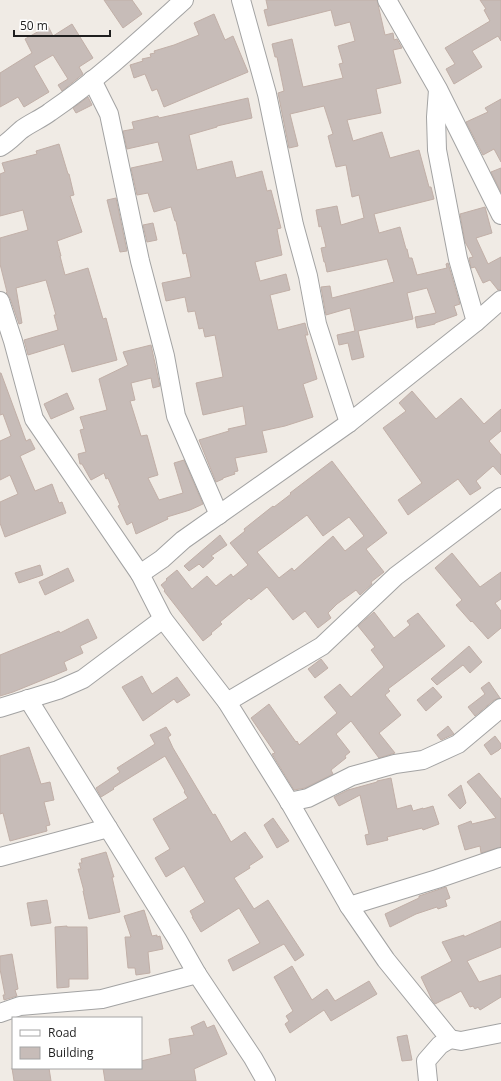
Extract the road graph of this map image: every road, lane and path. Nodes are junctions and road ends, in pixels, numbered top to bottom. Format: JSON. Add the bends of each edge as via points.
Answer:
{"nodes":[{"id":1,"x":184,"y":0,"type":"edge"},
{"id":2,"x":240,"y":0,"type":"edge"},
{"id":3,"x":387,"y":0,"type":"edge"},
{"id":4,"x":92,"y":80,"type":"junction"},
{"id":5,"x":438,"y":89,"type":"junction"},
{"id":6,"x":0,"y":148,"type":"edge"},
{"id":7,"x":501,"y":216,"type":"edge"},
{"id":8,"x":501,"y":300,"type":"edge"},
{"id":9,"x":0,"y":301,"type":"edge"},
{"id":10,"x":476,"y":322,"type":"junction"},
{"id":11,"x":349,"y":422,"type":"junction"},
{"id":12,"x":501,"y":497,"type":"edge"},
{"id":13,"x":219,"y":515,"type":"junction"},
{"id":14,"x":140,"y":574,"type":"junction"},
{"id":15,"x":163,"y":619,"type":"junction"},
{"id":16,"x":28,"y":699,"type":"junction"},
{"id":17,"x":227,"y":702,"type":"junction"},
{"id":18,"x":0,"y":708,"type":"edge"},
{"id":19,"x":501,"y":708,"type":"edge"},
{"id":20,"x":289,"y":802,"type":"junction"},
{"id":21,"x":108,"y":828,"type":"junction"},
{"id":22,"x":0,"y":857,"type":"edge"},
{"id":23,"x":501,"y":857,"type":"edge"},
{"id":24,"x":349,"y":906,"type":"junction"},
{"id":25,"x":196,"y":974,"type":"junction"},
{"id":26,"x":0,"y":1013,"type":"edge"},
{"id":27,"x":501,"y":1033,"type":"edge"},
{"id":28,"x":450,"y":1039,"type":"junction"},
{"id":29,"x":266,"y":1081,"type":"edge"},
{"id":30,"x":428,"y":1081,"type":"edge"}],
"edges":[{"from":1,"to":4,"type":"street"},
{"from":2,"to":11,"type":"street","via":[[267,94],[317,324]]},
{"from":3,"to":5,"type":"street"},
{"from":4,"to":6,"type":"street"},
{"from":4,"to":13,"type":"street","via":[[109,114],[140,261],[165,356],[176,416]]},
{"from":5,"to":7,"type":"street"},
{"from":5,"to":10,"type":"street","via":[[437,150],[458,259]]},
{"from":8,"to":10,"type":"street"},
{"from":9,"to":14,"type":"street","via":[[34,419]]},
{"from":10,"to":11,"type":"street"},
{"from":11,"to":13,"type":"street"},
{"from":12,"to":17,"type":"street","via":[[396,576],[322,646]]},
{"from":13,"to":14,"type":"street"},
{"from":14,"to":15,"type":"street"},
{"from":15,"to":16,"type":"street","via":[[83,679]]},
{"from":15,"to":17,"type":"street"},
{"from":16,"to":18,"type":"street"},
{"from":16,"to":21,"type":"street"},
{"from":17,"to":20,"type":"street"},
{"from":19,"to":20,"type":"street","via":[[458,744],[423,760],[395,764],[352,776],[308,798]]},
{"from":20,"to":24,"type":"street"},
{"from":21,"to":22,"type":"street"},
{"from":21,"to":25,"type":"street"},
{"from":23,"to":24,"type":"street"},
{"from":24,"to":28,"type":"street","via":[[386,960]]},
{"from":25,"to":26,"type":"street","via":[[102,999],[20,1006]]},
{"from":25,"to":29,"type":"street"},
{"from":27,"to":28,"type":"street","via":[[461,1041]]},
{"from":28,"to":30,"type":"street","via":[[440,1045],[426,1061]]}]}
